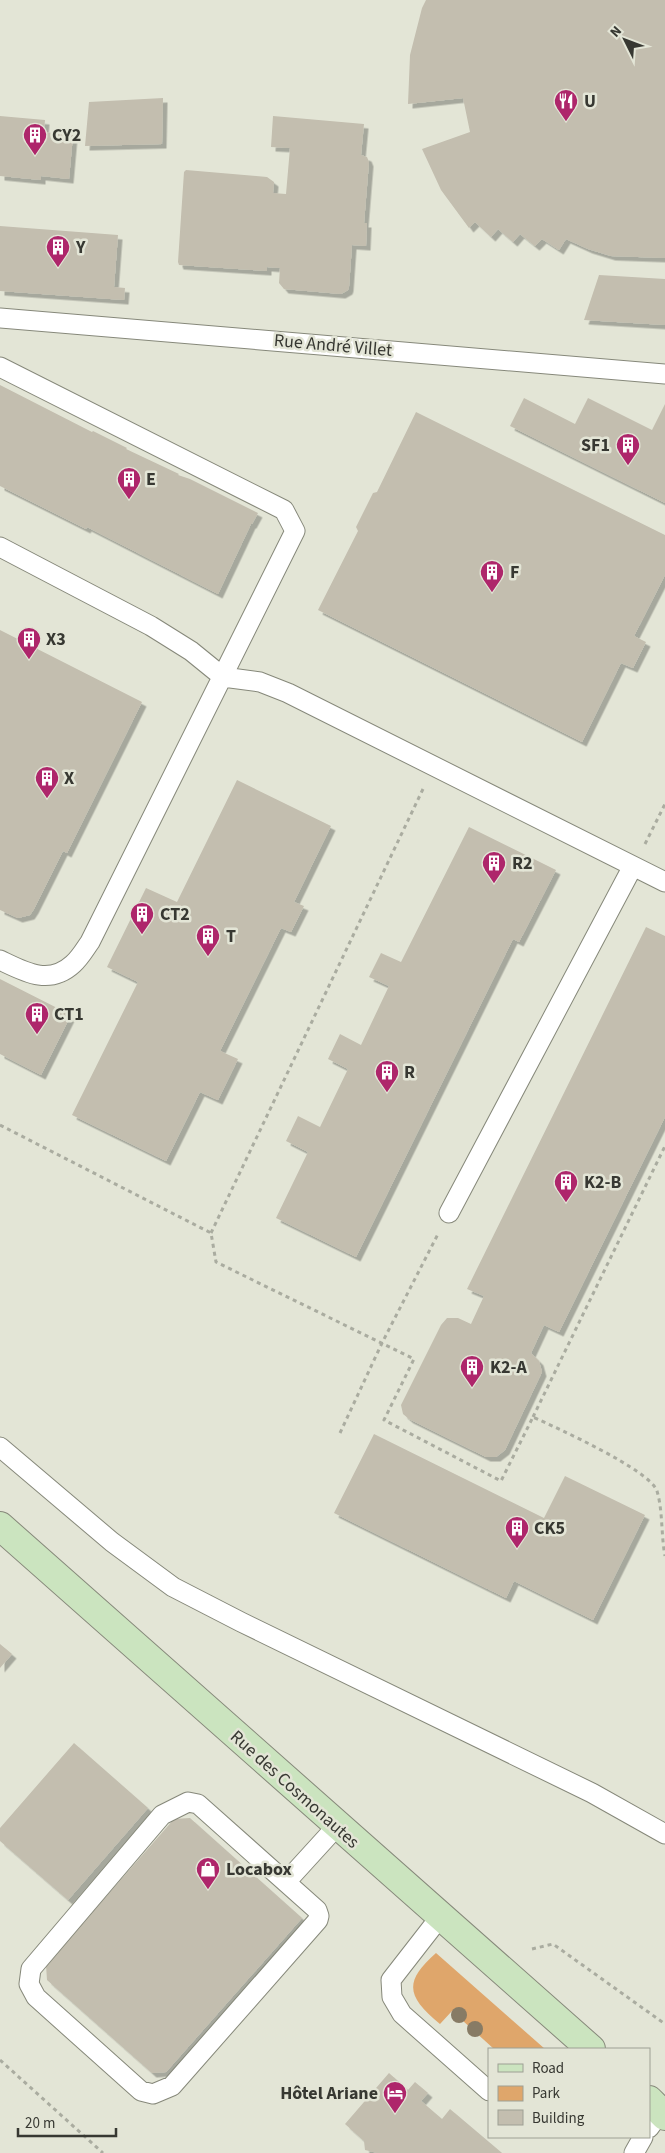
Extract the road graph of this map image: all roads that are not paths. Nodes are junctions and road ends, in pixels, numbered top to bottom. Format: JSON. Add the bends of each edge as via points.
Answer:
{"nodes":[{"id":1,"x":0,"y":318,"type":"edge"},
{"id":2,"x":0,"y":367,"type":"edge"},
{"id":3,"x":665,"y":374,"type":"edge"},
{"id":4,"x":0,"y":547,"type":"edge"},
{"id":5,"x":222,"y":677,"type":"junction"},
{"id":6,"x":634,"y":866,"type":"junction"},
{"id":7,"x":665,"y":882,"type":"edge"},
{"id":8,"x":0,"y":960,"type":"edge"},
{"id":9,"x":449,"y":1213,"type":"road end"},
{"id":10,"x":0,"y":1447,"type":"edge"},
{"id":11,"x":0,"y":1526,"type":"edge"},
{"id":12,"x":337,"y":1826,"type":"junction"},
{"id":13,"x":665,"y":1834,"type":"edge"},
{"id":14,"x":286,"y":1882,"type":"junction"},
{"id":15,"x":440,"y":1917,"type":"junction"},
{"id":16,"x":590,"y":2048,"type":"edge"},
{"id":17,"x":488,"y":2090,"type":"edge"},
{"id":18,"x":642,"y":2138,"type":"edge"},
{"id":19,"x":634,"y":2153,"type":"edge"}],
"edges":[{"from":1,"to":3,"type":"lane","name":"Rue André Villet"},
{"from":2,"to":5,"type":"lane","via":[[284,510],[295,531]]},
{"from":4,"to":5,"type":"lane","via":[[151,626],[191,650]]},
{"from":5,"to":6,"type":"lane","via":[[260,682],[288,693]]},
{"from":5,"to":8,"type":"lane","via":[[90,942],[74,964],[55,976],[30,975]]},
{"from":6,"to":7,"type":"lane"},
{"from":6,"to":9,"type":"lane"},
{"from":10,"to":13,"type":"lane","via":[[112,1542],[173,1587],[592,1793]]},
{"from":11,"to":12,"type":"main road","name":"Rue des Cosmonautes"},
{"from":12,"to":14,"type":"lane"},
{"from":12,"to":15,"type":"main road","name":"Rue des Cosmonautes"},
{"from":14,"to":14,"type":"lane","via":[[198,1804],[188,1802],[175,1807],[162,1815],[30,1969],[28,1984],[36,1997],[142,2091],[153,2094],[164,2091],[172,2086],[318,1920],[317,1910]]},
{"from":15,"to":16,"type":"main road","name":"Rue des Cosmonautes"},
{"from":15,"to":17,"type":"lane","via":[[391,1980],[392,1997],[402,2014]]},
{"from":18,"to":19,"type":"lane"}]}
